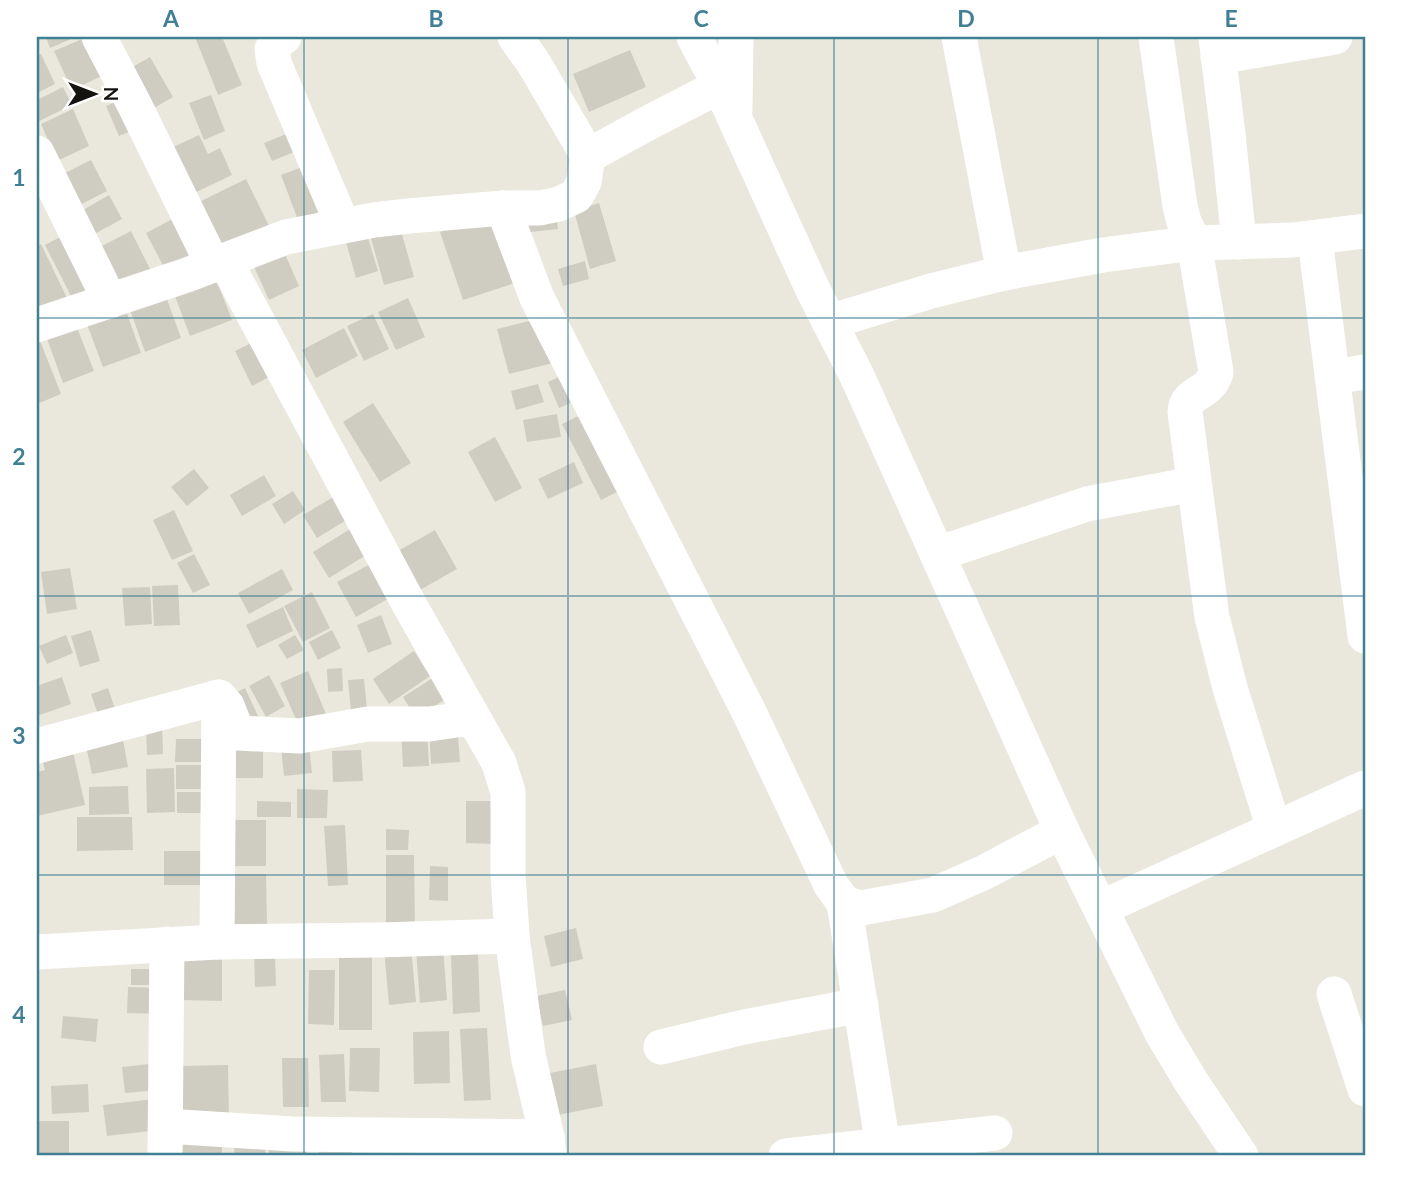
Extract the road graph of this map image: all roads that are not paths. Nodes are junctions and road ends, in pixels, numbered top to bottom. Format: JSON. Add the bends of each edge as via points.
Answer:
{"nodes":[{"id":1,"x":99,"y":37,"type":"edge"},
{"id":2,"x":515,"y":37,"type":"edge"},
{"id":3,"x":694,"y":37,"type":"edge"},
{"id":4,"x":736,"y":37,"type":"edge"},
{"id":5,"x":959,"y":37,"type":"edge"},
{"id":6,"x":1156,"y":37,"type":"edge"},
{"id":7,"x":1335,"y":37,"type":"edge"},
{"id":8,"x":274,"y":41,"type":"edge"},
{"id":9,"x":1217,"y":47,"type":"edge"},
{"id":10,"x":720,"y":86,"type":"junction"},
{"id":11,"x":735,"y":117,"type":"junction"},
{"id":12,"x":37,"y":153,"type":"edge"},
{"id":13,"x":588,"y":156,"type":"junction"},
{"id":14,"x":503,"y":208,"type":"junction"},
{"id":15,"x":343,"y":226,"type":"junction"},
{"id":16,"x":1365,"y":231,"type":"edge"},
{"id":17,"x":1315,"y":239,"type":"junction"},
{"id":18,"x":1239,"y":242,"type":"junction"},
{"id":19,"x":1194,"y":243,"type":"junction"},
{"id":20,"x":219,"y":263,"type":"junction"},
{"id":21,"x":1004,"y":273,"type":"junction"},
{"id":22,"x":110,"y":301,"type":"junction"},
{"id":23,"x":829,"y":322,"type":"junction"},
{"id":24,"x":37,"y":326,"type":"edge"},
{"id":25,"x":1349,"y":374,"type":"edge"},
{"id":26,"x":1194,"y":484,"type":"junction"},
{"id":27,"x":937,"y":554,"type":"junction"},
{"id":28,"x":1365,"y":636,"type":"edge"},
{"id":29,"x":219,"y":697,"type":"junction"},
{"id":30,"x":477,"y":724,"type":"junction"},
{"id":31,"x":37,"y":746,"type":"edge"},
{"id":32,"x":1365,"y":788,"type":"edge"},
{"id":33,"x":1273,"y":829,"type":"junction"},
{"id":34,"x":1062,"y":831,"type":"junction"},
{"id":35,"x":844,"y":903,"type":"junction"},
{"id":36,"x":1101,"y":908,"type":"junction"},
{"id":37,"x":512,"y":936,"type":"junction"},
{"id":38,"x":38,"y":942,"type":"edge"},
{"id":39,"x":217,"y":942,"type":"junction"},
{"id":40,"x":167,"y":944,"type":"junction"},
{"id":41,"x":1334,"y":994,"type":"dead end"},
{"id":42,"x":861,"y":1006,"type":"junction"},
{"id":43,"x":661,"y":1047,"type":"dead end"},
{"id":44,"x":1365,"y":1089,"type":"edge"},
{"id":45,"x":995,"y":1133,"type":"dead end"},
{"id":46,"x":165,"y":1141,"type":"edge"},
{"id":47,"x":387,"y":1146,"type":"edge"},
{"id":48,"x":883,"y":1146,"type":"junction"},
{"id":49,"x":548,"y":1147,"type":"edge"},
{"id":50,"x":786,"y":1156,"type":"edge"},
{"id":51,"x":1241,"y":1156,"type":"edge"}],
"edges":[{"from":1,"to":20,"type":"street"},
{"from":2,"to":13,"type":"street"},
{"from":3,"to":10,"type":"street"},
{"from":4,"to":11,"type":"street"},
{"from":5,"to":21,"type":"street"},
{"from":6,"to":19,"type":"street","via":[[1180,206]]},
{"from":7,"to":9,"type":"street"},
{"from":8,"to":15,"type":"street","via":[[274,63]]},
{"from":9,"to":18,"type":"street"},
{"from":10,"to":11,"type":"street"},
{"from":10,"to":13,"type":"street"},
{"from":11,"to":23,"type":"street"},
{"from":12,"to":22,"type":"street"},
{"from":13,"to":14,"type":"street","via":[[584,182],[576,196],[540,208]]},
{"from":14,"to":15,"type":"street"},
{"from":14,"to":35,"type":"street","via":[[537,298]]},
{"from":15,"to":20,"type":"street","via":[[286,237]]},
{"from":16,"to":17,"type":"street"},
{"from":17,"to":18,"type":"street"},
{"from":17,"to":25,"type":"street"},
{"from":18,"to":19,"type":"street"},
{"from":19,"to":21,"type":"street"},
{"from":19,"to":26,"type":"street","via":[[1216,372],[1208,388],[1185,405]]},
{"from":20,"to":22,"type":"street"},
{"from":20,"to":30,"type":"street"},
{"from":21,"to":23,"type":"street"},
{"from":22,"to":24,"type":"street"},
{"from":23,"to":27,"type":"street"},
{"from":25,"to":28,"type":"street"},
{"from":26,"to":27,"type":"street","via":[[1087,504]]},
{"from":26,"to":33,"type":"street","via":[[1212,617]]},
{"from":27,"to":34,"type":"street"},
{"from":29,"to":30,"type":"street","via":[[238,733],[299,736],[368,724],[464,719]]},
{"from":29,"to":31,"type":"street"},
{"from":29,"to":39,"type":"street"},
{"from":30,"to":37,"type":"street","via":[[499,763],[508,792]]},
{"from":32,"to":33,"type":"street"},
{"from":33,"to":36,"type":"street"},
{"from":34,"to":35,"type":"street","via":[[933,895],[861,908]]},
{"from":34,"to":36,"type":"street"},
{"from":35,"to":42,"type":"street"},
{"from":36,"to":51,"type":"street","via":[[1162,1033]]},
{"from":37,"to":39,"type":"street"},
{"from":37,"to":49,"type":"street","via":[[528,1055]]},
{"from":38,"to":40,"type":"street"},
{"from":39,"to":40,"type":"street"},
{"from":40,"to":46,"type":"street"},
{"from":41,"to":44,"type":"street"},
{"from":42,"to":43,"type":"street"},
{"from":42,"to":48,"type":"street"},
{"from":45,"to":48,"type":"street"},
{"from":46,"to":47,"type":"street","via":[[292,1134]]},
{"from":47,"to":49,"type":"street"},
{"from":48,"to":50,"type":"street"}]}
